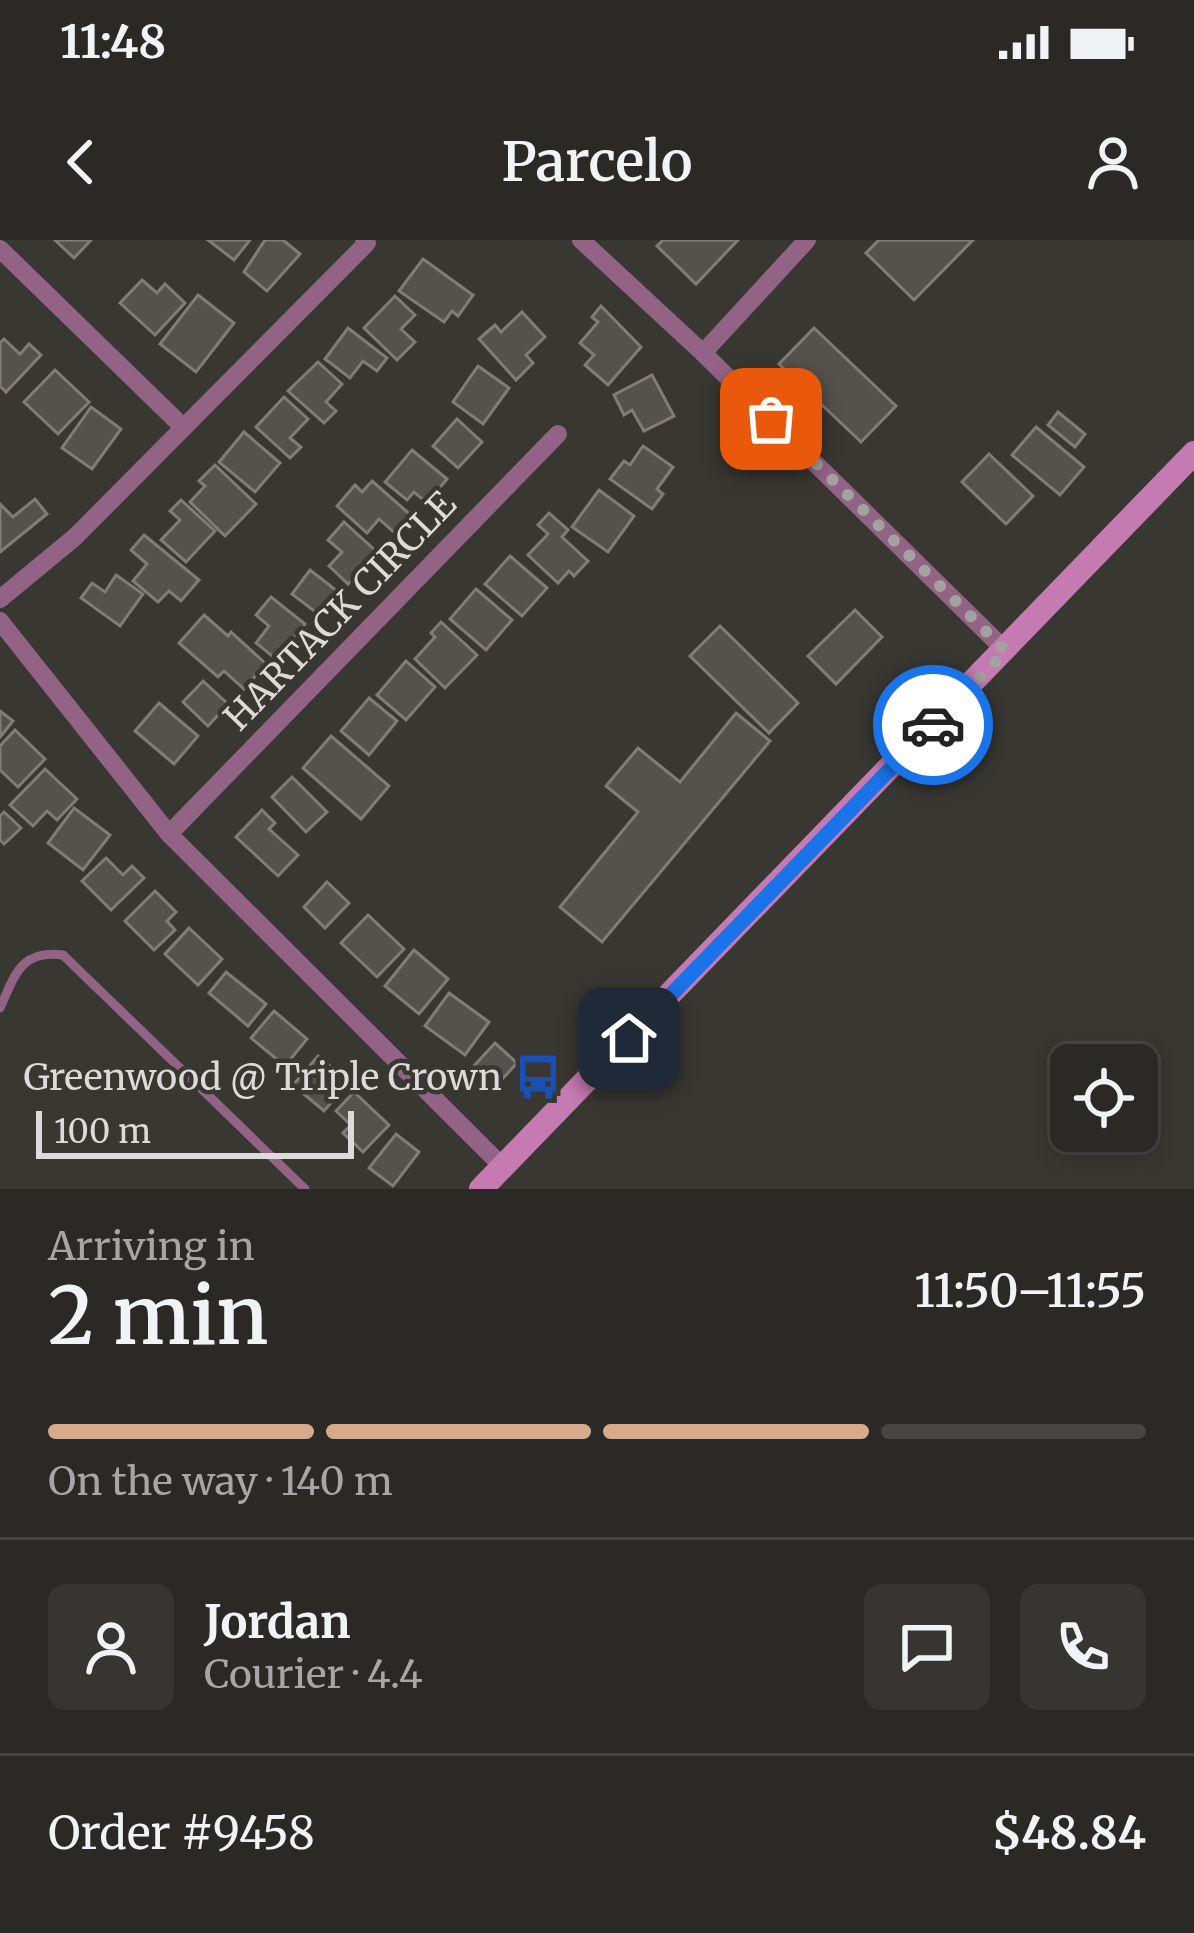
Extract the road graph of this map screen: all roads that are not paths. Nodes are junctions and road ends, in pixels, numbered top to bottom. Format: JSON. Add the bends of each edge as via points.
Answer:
{"nodes":[{"id":1,"x":364,"y":240,"type":"edge"},
{"id":2,"x":580,"y":240,"type":"edge"},
{"id":3,"x":807,"y":240,"type":"edge"},
{"id":4,"x":0,"y":249,"type":"edge"},
{"id":5,"x":704,"y":353,"type":"junction"},
{"id":6,"x":183,"y":427,"type":"junction"},
{"id":7,"x":557,"y":434,"type":"dead end"},
{"id":8,"x":1194,"y":452,"type":"edge"},
{"id":9,"x":0,"y":599,"type":"edge"},
{"id":10,"x":0,"y":621,"type":"edge"},
{"id":11,"x":1006,"y":651,"type":"junction"},
{"id":12,"x":169,"y":835,"type":"junction"},
{"id":13,"x":0,"y":1008,"type":"edge"},
{"id":14,"x":503,"y":1167,"type":"junction"},
{"id":15,"x":305,"y":1189,"type":"edge"},
{"id":16,"x":481,"y":1189,"type":"edge"}],
"edges":[{"from":1,"to":6,"type":"street"},
{"from":2,"to":5,"type":"street"},
{"from":3,"to":5,"type":"street"},
{"from":4,"to":6,"type":"street"},
{"from":5,"to":11,"type":"street"},
{"from":6,"to":9,"type":"street"},
{"from":7,"to":12,"type":"street","name":"HARTACK CIRCLE"},
{"from":8,"to":11,"type":"main road"},
{"from":10,"to":12,"type":"street"},
{"from":11,"to":14,"type":"main road"},
{"from":12,"to":14,"type":"street"},
{"from":13,"to":15,"type":"lane","via":[[21,962],[63,955]]},
{"from":14,"to":16,"type":"main road"}]}
